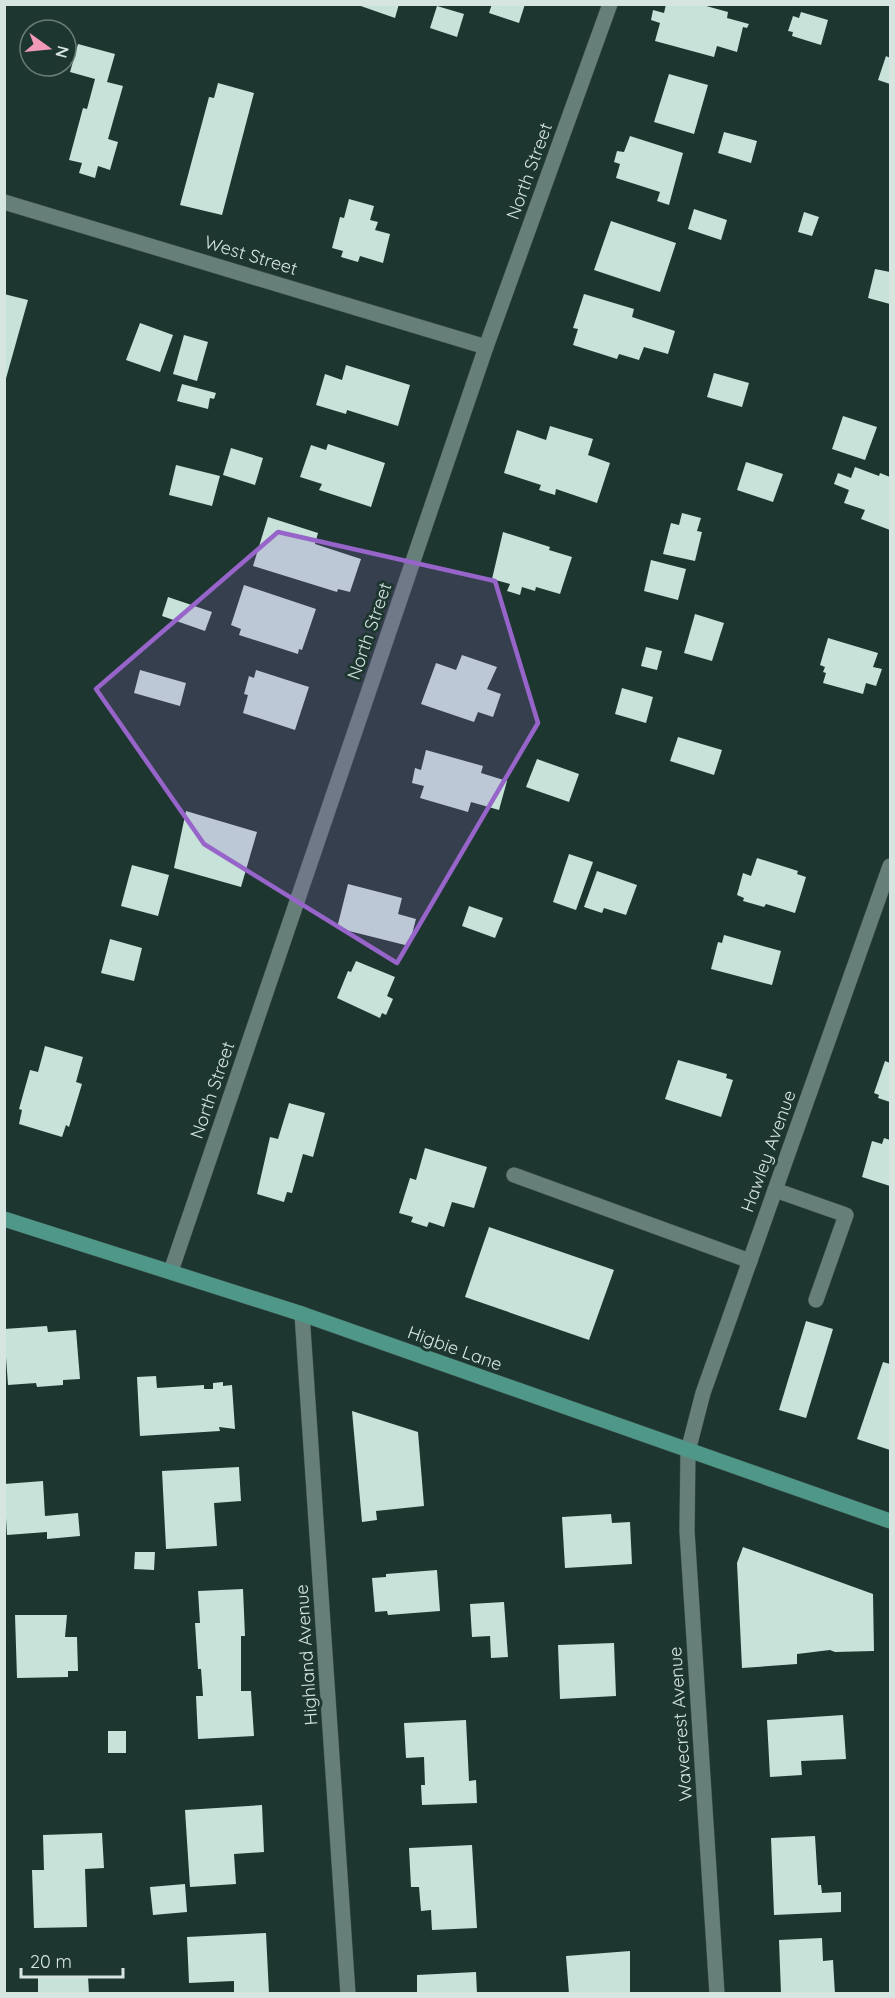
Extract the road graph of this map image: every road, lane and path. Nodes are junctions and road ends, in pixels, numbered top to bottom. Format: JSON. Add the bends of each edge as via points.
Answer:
{"nodes":[{"id":1,"x":610,"y":4,"type":"edge"},
{"id":2,"x":4,"y":202,"type":"edge"},
{"id":3,"x":486,"y":347,"type":"junction"},
{"id":4,"x":891,"y":866,"type":"edge"},
{"id":5,"x":514,"y":1175,"type":"dead end"},
{"id":6,"x":775,"y":1190,"type":"junction"},
{"id":7,"x":4,"y":1219,"type":"edge"},
{"id":8,"x":750,"y":1261,"type":"junction"},
{"id":9,"x":171,"y":1271,"type":"junction"},
{"id":10,"x":816,"y":1300,"type":"dead end"},
{"id":11,"x":302,"y":1314,"type":"junction"},
{"id":12,"x":688,"y":1451,"type":"junction"},
{"id":13,"x":891,"y":1521,"type":"edge"},
{"id":14,"x":348,"y":1994,"type":"edge"},
{"id":15,"x":717,"y":1994,"type":"edge"}],
"edges":[{"from":1,"to":3,"type":"street","name":"North Street"},
{"from":2,"to":3,"type":"street","name":"West Street"},
{"from":3,"to":9,"type":"street","name":"North Street"},
{"from":4,"to":6,"type":"street","name":"Hawley Avenue"},
{"from":5,"to":8,"type":"street"},
{"from":6,"to":8,"type":"street","name":"Hawley Avenue"},
{"from":6,"to":10,"type":"street","via":[[846,1215]]},
{"from":7,"to":9,"type":"main road","name":"Higbie Lane"},
{"from":8,"to":12,"type":"street","name":"Hawley Avenue","via":[[703,1393]]},
{"from":9,"to":11,"type":"main road","name":"Higbie Lane"},
{"from":11,"to":12,"type":"main road","name":"Higbie Lane"},
{"from":11,"to":14,"type":"street","name":"Highland Avenue"},
{"from":12,"to":13,"type":"main road","name":"Higbie Lane"},
{"from":12,"to":15,"type":"street","name":"Wavecrest Avenue","via":[[687,1531]]}]}
